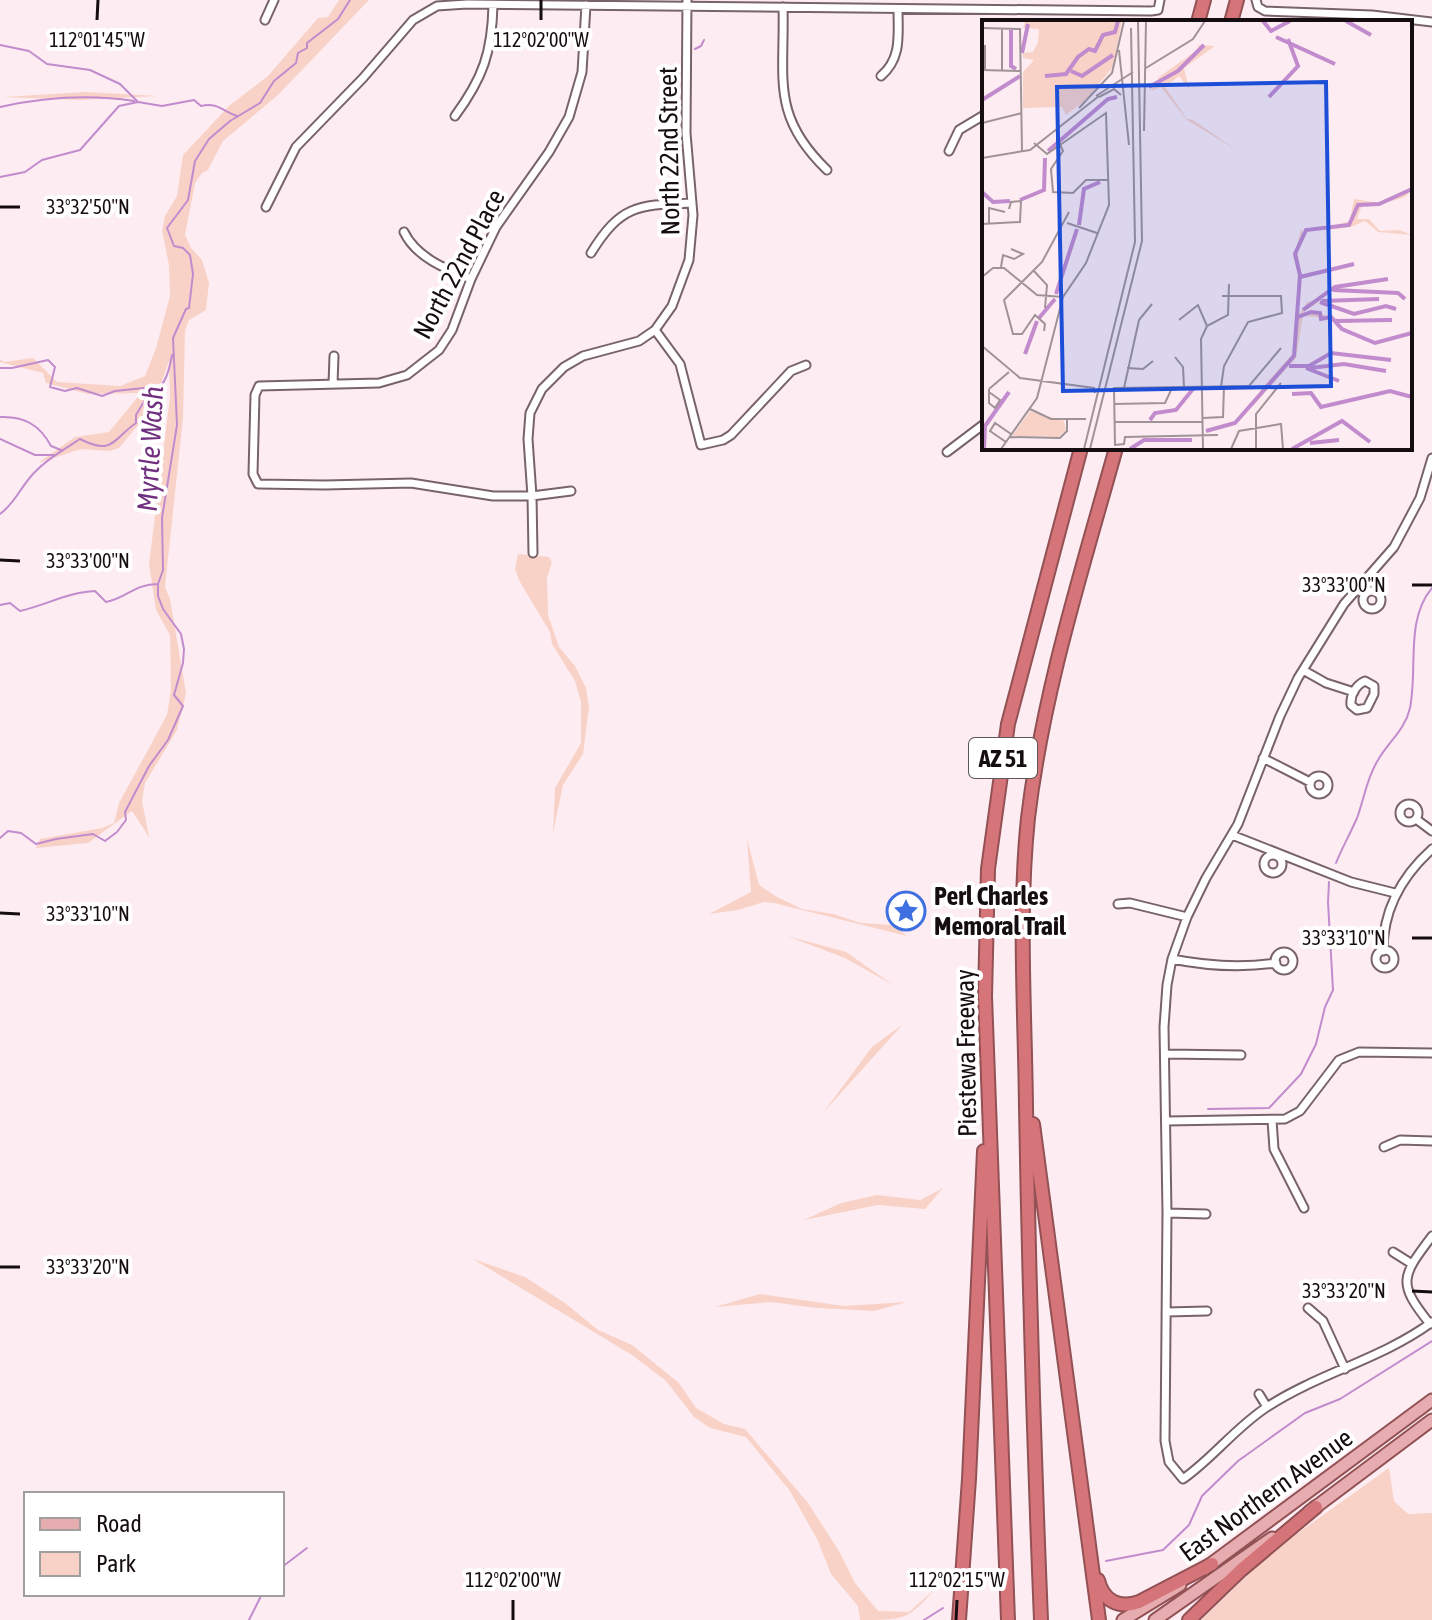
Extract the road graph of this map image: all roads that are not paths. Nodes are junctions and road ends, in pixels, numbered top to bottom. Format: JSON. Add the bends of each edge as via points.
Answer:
{"nodes":[{"id":1,"x":274,"y":0,"type":"edge"},
{"id":2,"x":1160,"y":0,"type":"edge"},
{"id":3,"x":1204,"y":0,"type":"edge"},
{"id":4,"x":1237,"y":0,"type":"edge"},
{"id":5,"x":571,"y":2,"type":"edge"},
{"id":6,"x":687,"y":3,"type":"edge"},
{"id":7,"x":1257,"y":3,"type":"edge"},
{"id":8,"x":850,"y":4,"type":"edge"},
{"id":9,"x":493,"y":5,"type":"junction"},
{"id":10,"x":586,"y":5,"type":"junction"},
{"id":11,"x":783,"y":7,"type":"junction"},
{"id":12,"x":898,"y":9,"type":"junction"},
{"id":13,"x":1106,"y":10,"type":"junction"},
{"id":14,"x":265,"y":20,"type":"dead end"},
{"id":15,"x":1106,"y":20,"type":"edge"},
{"id":16,"x":1199,"y":20,"type":"edge"},
{"id":17,"x":1232,"y":20,"type":"edge"},
{"id":18,"x":1432,"y":22,"type":"edge"},
{"id":19,"x":881,"y":76,"type":"dead end"},
{"id":20,"x":455,"y":116,"type":"dead end"},
{"id":21,"x":982,"y":116,"type":"edge"},
{"id":22,"x":949,"y":151,"type":"dead end"},
{"id":23,"x":827,"y":170,"type":"dead end"},
{"id":24,"x":692,"y":203,"type":"junction"},
{"id":25,"x":266,"y":207,"type":"dead end"},
{"id":26,"x":404,"y":232,"type":"dead end"},
{"id":27,"x":591,"y":253,"type":"dead end"},
{"id":28,"x":471,"y":279,"type":"junction"},
{"id":29,"x":655,"y":330,"type":"junction"},
{"id":30,"x":334,"y":356,"type":"dead end"},
{"id":31,"x":806,"y":365,"type":"dead end"},
{"id":32,"x":333,"y":384,"type":"junction"},
{"id":33,"x":982,"y":426,"type":"edge"},
{"id":34,"x":1080,"y":450,"type":"edge"},
{"id":35,"x":1115,"y":450,"type":"edge"},
{"id":36,"x":947,"y":452,"type":"dead end"},
{"id":37,"x":1432,"y":458,"type":"edge"},
{"id":38,"x":571,"y":491,"type":"dead end"},
{"id":39,"x":532,"y":496,"type":"junction"},
{"id":40,"x":1420,"y":498,"type":"junction"},
{"id":41,"x":1430,"y":501,"type":"dead end"},
{"id":42,"x":533,"y":553,"type":"dead end"},
{"id":43,"x":1303,"y":670,"type":"junction"},
{"id":44,"x":1354,"y":692,"type":"dead end"},
{"id":45,"x":1263,"y":758,"type":"junction"},
{"id":46,"x":1310,"y":782,"type":"dead end"},
{"id":47,"x":1416,"y":819,"type":"dead end"},
{"id":48,"x":1432,"y":831,"type":"edge"},
{"id":49,"x":1232,"y":835,"type":"junction"},
{"id":50,"x":1432,"y":849,"type":"edge"},
{"id":51,"x":1395,"y":893,"type":"junction"},
{"id":52,"x":1118,"y":904,"type":"dead end"},
{"id":53,"x":1187,"y":917,"type":"junction"},
{"id":54,"x":1383,"y":951,"type":"dead end"},
{"id":55,"x":1172,"y":959,"type":"junction"},
{"id":56,"x":1276,"y":963,"type":"dead end"},
{"id":57,"x":1432,"y":1053,"type":"edge"},
{"id":58,"x":1165,"y":1054,"type":"junction"},
{"id":59,"x":1241,"y":1055,"type":"dead end"},
{"id":60,"x":1026,"y":1069,"type":"junction"},
{"id":61,"x":988,"y":1076,"type":"junction"},
{"id":62,"x":1272,"y":1120,"type":"junction"},
{"id":63,"x":1166,"y":1121,"type":"junction"},
{"id":64,"x":1432,"y":1141,"type":"edge"},
{"id":65,"x":1384,"y":1147,"type":"dead end"},
{"id":66,"x":1304,"y":1208,"type":"dead end"},
{"id":67,"x":1167,"y":1213,"type":"junction"},
{"id":68,"x":1206,"y":1214,"type":"dead end"},
{"id":69,"x":1432,"y":1236,"type":"edge"},
{"id":70,"x":1393,"y":1252,"type":"dead end"},
{"id":71,"x":1412,"y":1264,"type":"junction"},
{"id":72,"x":1308,"y":1308,"type":"dead end"},
{"id":73,"x":1207,"y":1311,"type":"dead end"},
{"id":74,"x":1166,"y":1312,"type":"junction"},
{"id":75,"x":1431,"y":1323,"type":"edge"},
{"id":76,"x":1345,"y":1369,"type":"junction"},
{"id":77,"x":1259,"y":1394,"type":"dead end"},
{"id":78,"x":1432,"y":1400,"type":"edge"},
{"id":79,"x":1267,"y":1407,"type":"junction"},
{"id":80,"x":1432,"y":1420,"type":"edge"},
{"id":81,"x":1316,"y":1507,"type":"junction"},
{"id":82,"x":1091,"y":1556,"type":"junction"},
{"id":83,"x":1212,"y":1564,"type":"junction"},
{"id":84,"x":959,"y":1620,"type":"edge"},
{"id":85,"x":1008,"y":1620,"type":"edge"},
{"id":86,"x":1041,"y":1620,"type":"edge"},
{"id":87,"x":1099,"y":1620,"type":"edge"},
{"id":88,"x":1123,"y":1620,"type":"edge"},
{"id":89,"x":1155,"y":1620,"type":"edge"},
{"id":90,"x":1189,"y":1620,"type":"edge"}],
"edges":[{"from":1,"to":14,"type":"street"},
{"from":2,"to":13,"type":"street","via":[[1158,10]]},
{"from":3,"to":16,"type":"highway"},
{"from":4,"to":17,"type":"highway"},
{"from":5,"to":9,"type":"street"},
{"from":5,"to":10,"type":"street"},
{"from":6,"to":10,"type":"street"},
{"from":6,"to":11,"type":"street"},
{"from":6,"to":24,"type":"street","name":"North 22nd Street","via":[[686,133]]},
{"from":7,"to":18,"type":"street","via":[[1265,11]]},
{"from":8,"to":11,"type":"street"},
{"from":8,"to":12,"type":"street"},
{"from":9,"to":20,"type":"street","via":[[486,63]]},
{"from":9,"to":25,"type":"street","via":[[437,6],[413,20],[296,147]]},
{"from":10,"to":28,"type":"street","name":"North 22nd Place","via":[[584,57],[569,117],[496,227]]},
{"from":11,"to":23,"type":"street","via":[[784,101],[798,137]]},
{"from":12,"to":13,"type":"street"},
{"from":12,"to":19,"type":"street","via":[[897,55]]},
{"from":13,"to":15,"type":"street"},
{"from":21,"to":22,"type":"street","via":[[959,130]]},
{"from":24,"to":27,"type":"street","via":[[624,213]]},
{"from":24,"to":29,"type":"street","name":"North 22nd Street","via":[[689,260],[672,306]]},
{"from":26,"to":28,"type":"street","via":[[422,255]]},
{"from":28,"to":32,"type":"street","name":"North 22nd Place","via":[[448,339],[427,362],[392,380]]},
{"from":29,"to":31,"type":"street","via":[[680,364],[701,445],[731,435],[791,371]]},
{"from":29,"to":39,"type":"street","via":[[639,341],[583,356],[542,389],[530,413]]},
{"from":30,"to":32,"type":"street"},
{"from":32,"to":39,"type":"street","name":"North 22nd Place","via":[[259,386],[253,474],[258,484],[411,483],[493,496]]},
{"from":33,"to":36,"type":"street"},
{"from":34,"to":61,"type":"highway","name":"Piestewa Freeway","number":"AZ 51","via":[[1008,724],[997,792],[988,869]]},
{"from":35,"to":60,"type":"highway","number":"AZ 51","via":[[1063,640],[1033,784],[1023,909]]},
{"from":37,"to":40,"type":"street"},
{"from":38,"to":39,"type":"street"},
{"from":39,"to":42,"type":"street"},
{"from":40,"to":41,"type":"street"},
{"from":40,"to":43,"type":"street","via":[[1394,547],[1362,591],[1344,604]]},
{"from":43,"to":44,"type":"street"},
{"from":43,"to":45,"type":"street"},
{"from":45,"to":46,"type":"street"},
{"from":45,"to":49,"type":"street"},
{"from":47,"to":48,"type":"street"},
{"from":49,"to":51,"type":"street"},
{"from":49,"to":53,"type":"street"},
{"from":50,"to":51,"type":"street"},
{"from":51,"to":54,"type":"street"},
{"from":52,"to":53,"type":"street"},
{"from":53,"to":55,"type":"street"},
{"from":55,"to":56,"type":"street","via":[[1249,967]]},
{"from":55,"to":58,"type":"street"},
{"from":57,"to":62,"type":"street","via":[[1359,1052],[1339,1060],[1300,1111]]},
{"from":58,"to":59,"type":"street"},
{"from":58,"to":63,"type":"street"},
{"from":60,"to":82,"type":"highway"},
{"from":60,"to":86,"type":"highway","number":"AZ 51"},
{"from":61,"to":84,"type":"highway"},
{"from":61,"to":85,"type":"highway","name":"Piestewa Freeway","number":"AZ 51"},
{"from":62,"to":63,"type":"street"},
{"from":62,"to":66,"type":"street","via":[[1274,1149]]},
{"from":63,"to":67,"type":"street"},
{"from":64,"to":65,"type":"street","via":[[1400,1140]]},
{"from":67,"to":68,"type":"street"},
{"from":67,"to":74,"type":"street"},
{"from":69,"to":71,"type":"street"},
{"from":70,"to":71,"type":"street"},
{"from":71,"to":75,"type":"street","via":[[1409,1296]]},
{"from":72,"to":76,"type":"street","via":[[1323,1321]]},
{"from":73,"to":74,"type":"street"},
{"from":74,"to":79,"type":"street","via":[[1166,1448],[1169,1462],[1183,1479]]},
{"from":75,"to":76,"type":"street"},
{"from":76,"to":79,"type":"street"},
{"from":77,"to":79,"type":"street"},
{"from":78,"to":83,"type":"main road","name":"East Northern Avenue"},
{"from":80,"to":81,"type":"main road","name":"East Northern Avenue"},
{"from":81,"to":89,"type":"main road","name":"East Northern Avenue"},
{"from":81,"to":90,"type":"highway"},
{"from":82,"to":83,"type":"highway","via":[[1103,1593],[1124,1605]]},
{"from":82,"to":87,"type":"highway"},
{"from":83,"to":88,"type":"main road","name":"East Northern Avenue"}]}
